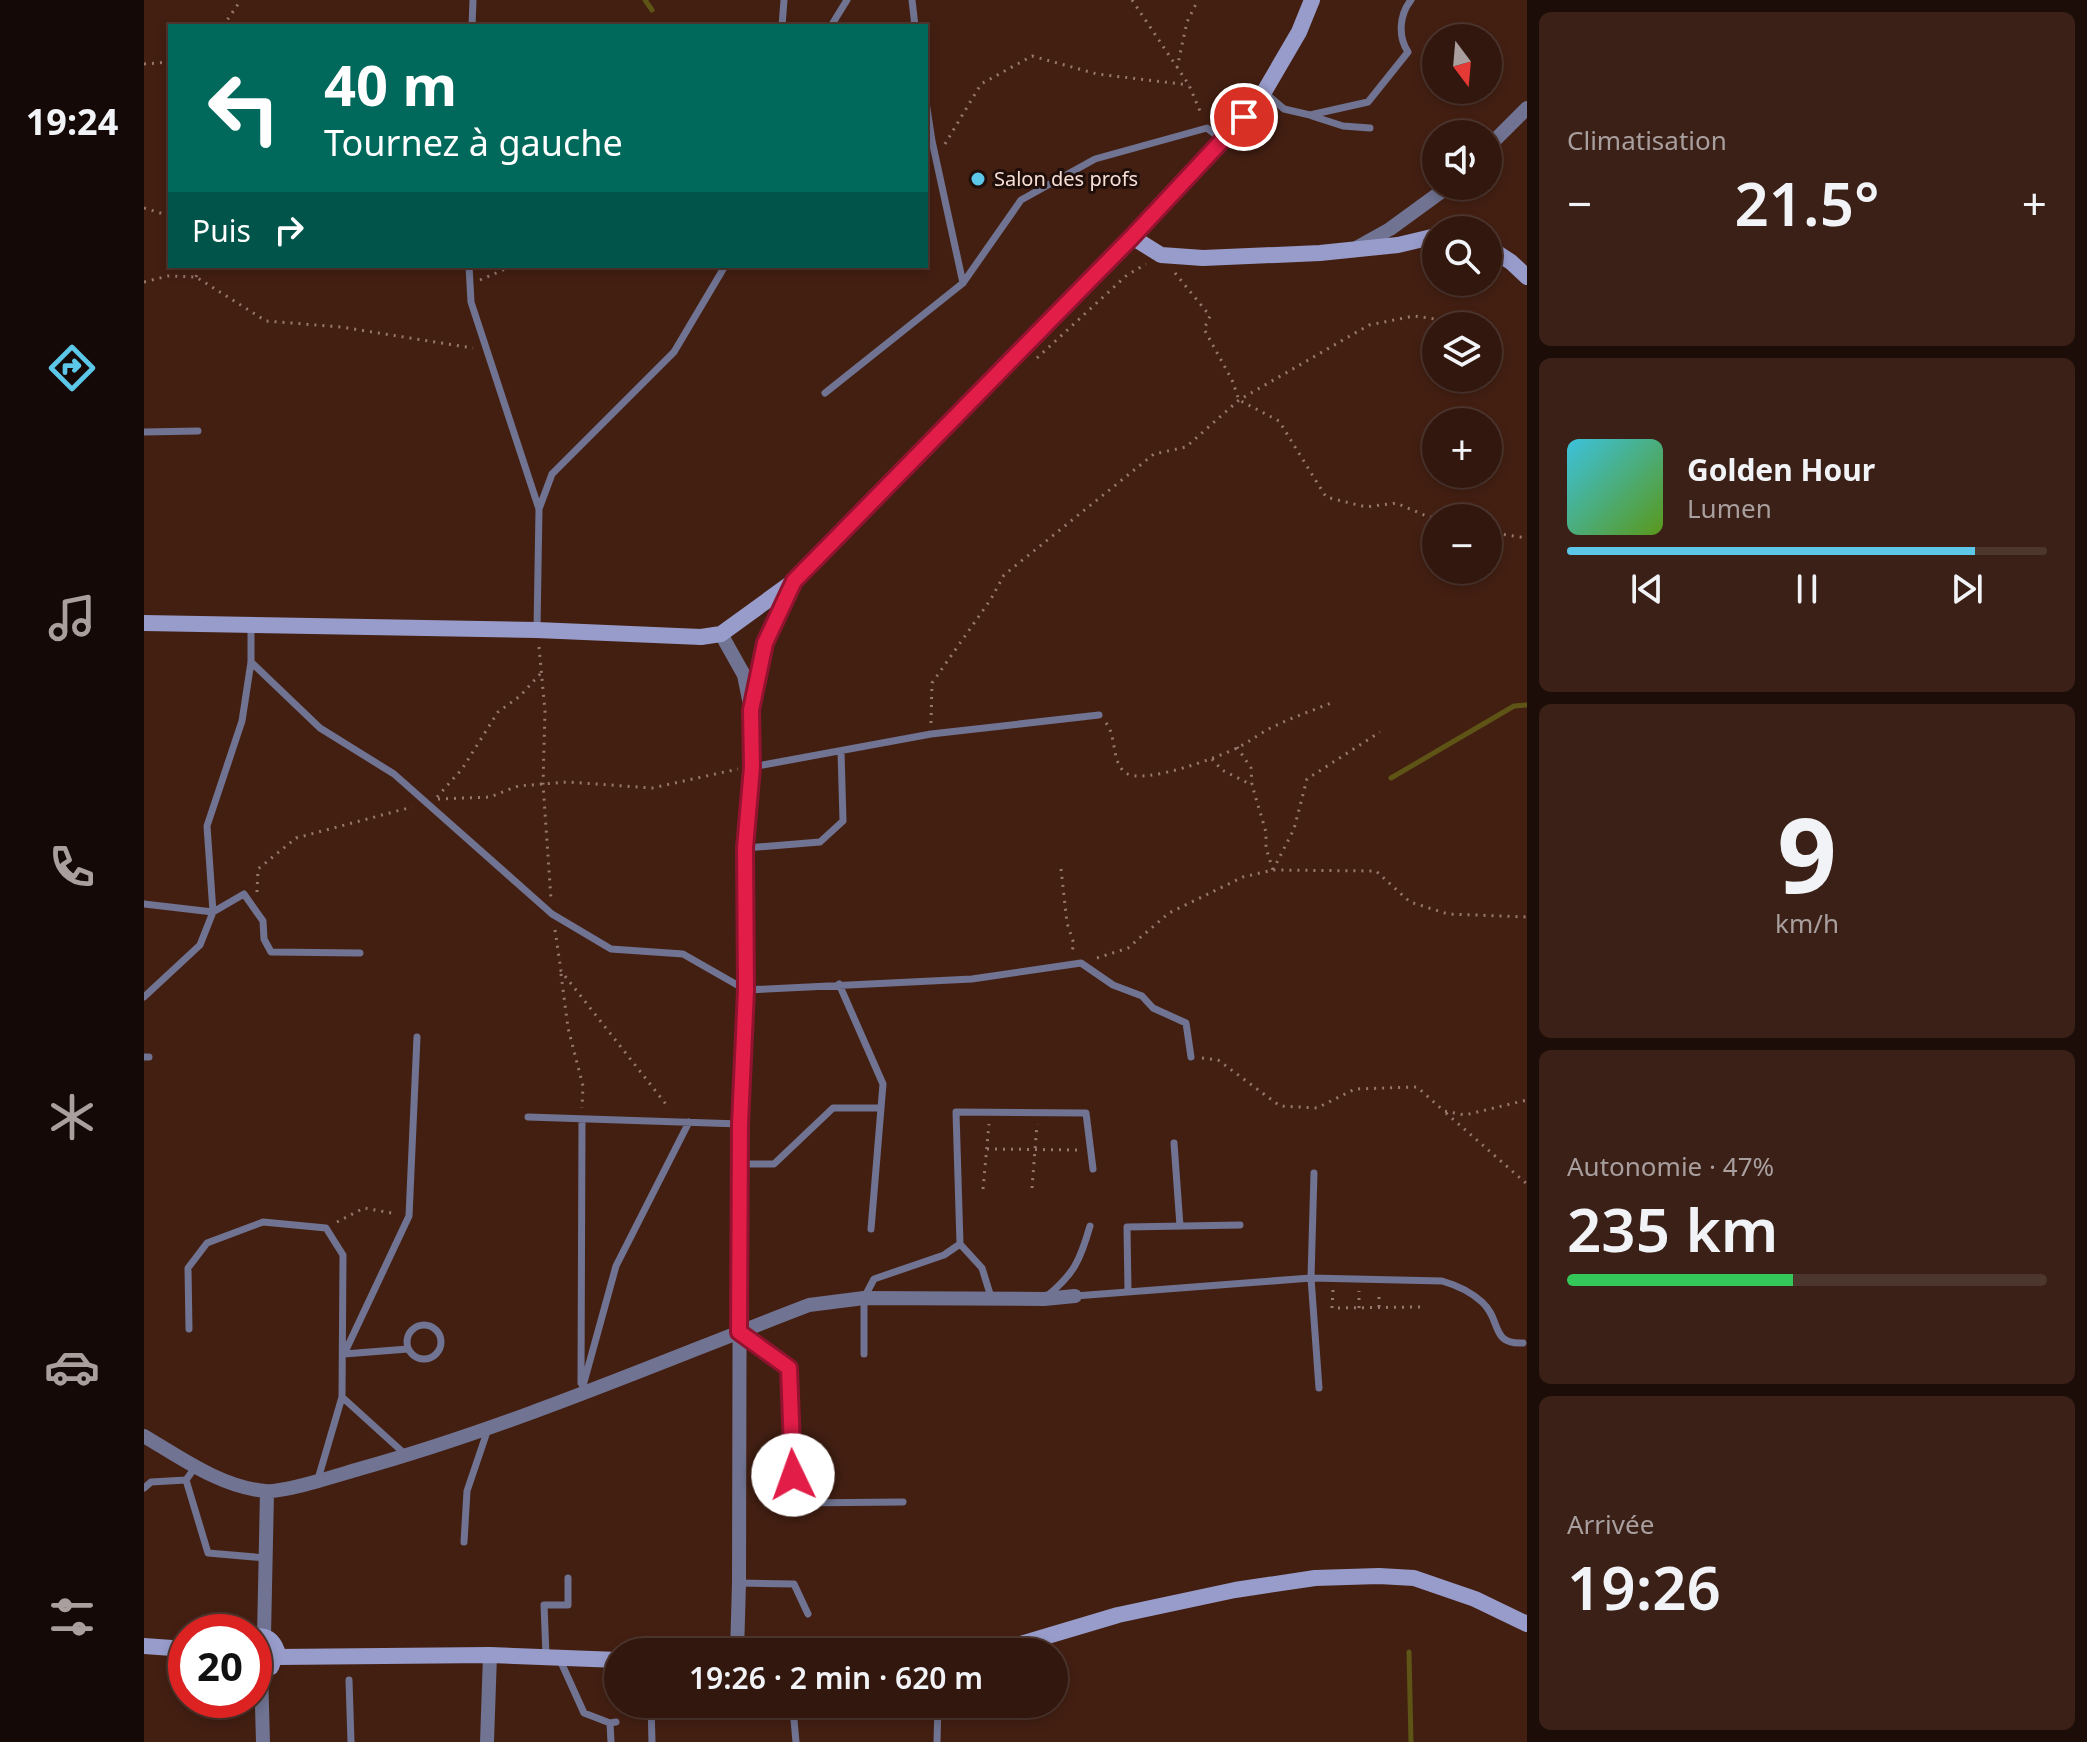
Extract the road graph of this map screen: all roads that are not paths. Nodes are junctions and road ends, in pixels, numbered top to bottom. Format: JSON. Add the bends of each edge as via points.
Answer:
{"nodes":[{"id":1,"x":473,"y":0,"type":"edge"},
{"id":2,"x":784,"y":0,"type":"edge"},
{"id":3,"x":847,"y":0,"type":"edge"},
{"id":4,"x":912,"y":0,"type":"edge"},
{"id":5,"x":1312,"y":0,"type":"edge"},
{"id":6,"x":1411,"y":0,"type":"edge"},
{"id":7,"x":472,"y":24,"type":"edge"},
{"id":8,"x":782,"y":24,"type":"edge"},
{"id":9,"x":832,"y":24,"type":"edge"},
{"id":10,"x":915,"y":24,"type":"edge"},
{"id":11,"x":1264,"y":92,"type":"junction"},
{"id":12,"x":1527,"y":108,"type":"edge"},
{"id":13,"x":928,"y":113,"type":"edge"},
{"id":14,"x":1310,"y":115,"type":"junction"},
{"id":15,"x":1370,"y":128,"type":"dead end"},
{"id":16,"x":1502,"y":133,"type":"edge"},
{"id":17,"x":1224,"y":141,"type":"junction"},
{"id":18,"x":1430,"y":200,"type":"edge"},
{"id":19,"x":1132,"y":237,"type":"junction"},
{"id":20,"x":1422,"y":239,"type":"edge"},
{"id":21,"x":1356,"y":249,"type":"junction"},
{"id":22,"x":1502,"y":256,"type":"edge"},
{"id":23,"x":469,"y":268,"type":"edge"},
{"id":24,"x":724,"y":268,"type":"edge"},
{"id":25,"x":1527,"y":277,"type":"edge"},
{"id":26,"x":963,"y":283,"type":"junction"},
{"id":27,"x":825,"y":393,"type":"dead end"},
{"id":28,"x":198,"y":431,"type":"dead end"},
{"id":29,"x":144,"y":432,"type":"edge"},
{"id":30,"x":539,"y":509,"type":"junction"},
{"id":31,"x":794,"y":581,"type":"junction"},
{"id":32,"x":144,"y":623,"type":"edge"},
{"id":33,"x":251,"y":625,"type":"junction"},
{"id":34,"x":537,"y":630,"type":"junction"},
{"id":35,"x":721,"y":634,"type":"junction"},
{"id":36,"x":251,"y":662,"type":"junction"},
{"id":37,"x":751,"y":710,"type":"junction"},
{"id":38,"x":1099,"y":715,"type":"road end"},
{"id":39,"x":841,"y":751,"type":"junction"},
{"id":40,"x":752,"y":767,"type":"junction"},
{"id":41,"x":745,"y":848,"type":"junction"},
{"id":42,"x":144,"y":904,"type":"edge"},
{"id":43,"x":213,"y":912,"type":"junction"},
{"id":44,"x":360,"y":953,"type":"dead end"},
{"id":45,"x":839,"y":984,"type":"junction"},
{"id":46,"x":746,"y":990,"type":"junction"},
{"id":47,"x":144,"y":997,"type":"edge"},
{"id":48,"x":417,"y":1037,"type":"dead end"},
{"id":49,"x":1191,"y":1057,"type":"road end"},
{"id":50,"x":881,"y":1108,"type":"junction"},
{"id":51,"x":528,"y":1117,"type":"dead end"},
{"id":52,"x":582,"y":1119,"type":"junction"},
{"id":53,"x":689,"y":1122,"type":"junction"},
{"id":54,"x":740,"y":1124,"type":"junction"},
{"id":55,"x":1174,"y":1143,"type":"dead end"},
{"id":56,"x":740,"y":1164,"type":"junction"},
{"id":57,"x":1093,"y":1169,"type":"dead end"},
{"id":58,"x":1314,"y":1173,"type":"dead end"},
{"id":59,"x":1240,"y":1225,"type":"dead end"},
{"id":60,"x":1090,"y":1226,"type":"dead end"},
{"id":61,"x":1180,"y":1226,"type":"junction"},
{"id":62,"x":871,"y":1229,"type":"dead end"},
{"id":63,"x":960,"y":1244,"type":"junction"},
{"id":64,"x":1311,"y":1278,"type":"junction"},
{"id":65,"x":1128,"y":1292,"type":"junction"},
{"id":66,"x":1075,"y":1296,"type":"joint"},
{"id":67,"x":864,"y":1298,"type":"junction"},
{"id":68,"x":991,"y":1298,"type":"junction"},
{"id":69,"x":1044,"y":1299,"type":"junction"},
{"id":70,"x":189,"y":1329,"type":"dead end"},
{"id":71,"x":739,"y":1332,"type":"junction"},
{"id":72,"x":1523,"y":1343,"type":"dead end"},
{"id":73,"x":408,"y":1349,"type":"junction"},
{"id":74,"x":344,"y":1354,"type":"junction"},
{"id":75,"x":864,"y":1354,"type":"dead end"},
{"id":76,"x":1319,"y":1388,"type":"dead end"},
{"id":77,"x":581,"y":1393,"type":"junction"},
{"id":78,"x":342,"y":1397,"type":"junction"},
{"id":79,"x":488,"y":1429,"type":"junction"},
{"id":80,"x":144,"y":1436,"type":"edge"},
{"id":81,"x":407,"y":1456,"type":"junction"},
{"id":82,"x":196,"y":1466,"type":"junction"},
{"id":83,"x":186,"y":1480,"type":"junction"},
{"id":84,"x":318,"y":1481,"type":"junction"},
{"id":85,"x":144,"y":1488,"type":"edge"},
{"id":86,"x":267,"y":1492,"type":"junction"},
{"id":87,"x":903,"y":1502,"type":"dead end"},
{"id":88,"x":464,"y":1542,"type":"dead end"},
{"id":89,"x":266,"y":1558,"type":"junction"},
{"id":90,"x":568,"y":1578,"type":"dead end"},
{"id":91,"x":739,"y":1583,"type":"junction"},
{"id":92,"x":261,"y":1614,"type":"edge"},
{"id":93,"x":808,"y":1614,"type":"dead end"},
{"id":94,"x":1527,"y":1624,"type":"edge"},
{"id":95,"x":737,"y":1638,"type":"edge"},
{"id":96,"x":1041,"y":1638,"type":"edge"},
{"id":97,"x":272,"y":1642,"type":"edge"},
{"id":98,"x":144,"y":1646,"type":"edge"},
{"id":99,"x":168,"y":1648,"type":"edge"},
{"id":100,"x":490,"y":1655,"type":"junction"},
{"id":101,"x":277,"y":1657,"type":"junction"},
{"id":102,"x":552,"y":1658,"type":"junction"},
{"id":103,"x":604,"y":1660,"type":"edge"},
{"id":104,"x":272,"y":1665,"type":"edge"},
{"id":105,"x":349,"y":1680,"type":"dead end"},
{"id":106,"x":261,"y":1718,"type":"edge"},
{"id":107,"x":651,"y":1718,"type":"edge"},
{"id":108,"x":794,"y":1718,"type":"edge"},
{"id":109,"x":938,"y":1718,"type":"edge"},
{"id":110,"x":263,"y":1742,"type":"edge"},
{"id":111,"x":351,"y":1742,"type":"edge"},
{"id":112,"x":487,"y":1742,"type":"edge"},
{"id":113,"x":611,"y":1742,"type":"edge"},
{"id":114,"x":652,"y":1742,"type":"edge"},
{"id":115,"x":796,"y":1742,"type":"edge"},
{"id":116,"x":937,"y":1742,"type":"edge"}],
"edges":[{"from":1,"to":7,"type":"lane"},
{"from":2,"to":8,"type":"lane"},
{"from":3,"to":9,"type":"lane"},
{"from":4,"to":10,"type":"lane"},
{"from":5,"to":11,"type":"street"},
{"from":6,"to":14,"type":"lane","via":[[1404,9],[1401,41],[1408,52],[1368,102]]},
{"from":11,"to":14,"type":"lane","via":[[1284,109]]},
{"from":11,"to":17,"type":"street"},
{"from":12,"to":16,"type":"street"},
{"from":13,"to":26,"type":"lane"},
{"from":14,"to":15,"type":"lane"},
{"from":17,"to":19,"type":"street"},
{"from":17,"to":26,"type":"lane","via":[[1207,128],[1095,159],[1021,200]]},
{"from":18,"to":21,"type":"street"},
{"from":19,"to":21,"type":"street","via":[[1161,255],[1203,258]]},
{"from":19,"to":31,"type":"street"},
{"from":20,"to":21,"type":"street"},
{"from":22,"to":25,"type":"street"},
{"from":23,"to":30,"type":"lane","via":[[471,302]]},
{"from":24,"to":30,"type":"lane","via":[[674,352],[552,474]]},
{"from":26,"to":27,"type":"lane"},
{"from":28,"to":29,"type":"lane"},
{"from":30,"to":34,"type":"lane"},
{"from":31,"to":35,"type":"street"},
{"from":31,"to":37,"type":"street","via":[[765,643]]},
{"from":32,"to":33,"type":"street"},
{"from":33,"to":34,"type":"street"},
{"from":33,"to":36,"type":"lane"},
{"from":34,"to":35,"type":"street"},
{"from":35,"to":37,"type":"street","via":[[744,675]]},
{"from":36,"to":43,"type":"lane","via":[[242,721],[207,826]]},
{"from":36,"to":46,"type":"lane","via":[[320,728],[394,774],[552,914],[611,949],[683,954]]},
{"from":37,"to":40,"type":"street"},
{"from":38,"to":39,"type":"lane","via":[[931,734]]},
{"from":39,"to":40,"type":"lane"},
{"from":39,"to":41,"type":"lane","via":[[843,821],[820,842]]},
{"from":40,"to":41,"type":"street"},
{"from":41,"to":46,"type":"street"},
{"from":42,"to":43,"type":"lane"},
{"from":43,"to":44,"type":"lane","via":[[244,894],[263,921],[271,952]]},
{"from":43,"to":47,"type":"lane","via":[[200,945]]},
{"from":45,"to":46,"type":"lane"},
{"from":45,"to":49,"type":"lane","via":[[972,979],[1081,963],[1186,1023]]},
{"from":45,"to":50,"type":"lane","via":[[883,1084]]},
{"from":46,"to":54,"type":"street"},
{"from":48,"to":74,"type":"lane","via":[[409,1216]]},
{"from":50,"to":56,"type":"lane","via":[[833,1108],[774,1164]]},
{"from":50,"to":62,"type":"lane"},
{"from":51,"to":52,"type":"lane"},
{"from":52,"to":53,"type":"lane"},
{"from":52,"to":77,"type":"lane"},
{"from":53,"to":54,"type":"lane"},
{"from":53,"to":77,"type":"lane","via":[[616,1266]]},
{"from":54,"to":56,"type":"street"},
{"from":55,"to":61,"type":"lane"},
{"from":56,"to":71,"type":"street"},
{"from":57,"to":63,"type":"lane","via":[[1086,1113],[956,1112]]},
{"from":58,"to":64,"type":"lane"},
{"from":59,"to":61,"type":"lane"},
{"from":60,"to":69,"type":"lane","via":[[1068,1279]]},
{"from":61,"to":65,"type":"lane","via":[[1127,1227]]},
{"from":63,"to":67,"type":"lane","via":[[944,1255],[874,1279]]},
{"from":63,"to":68,"type":"lane","via":[[982,1268]]},
{"from":64,"to":65,"type":"lane"},
{"from":64,"to":72,"type":"lane","via":[[1456,1285],[1482,1302],[1501,1338],[1508,1344]]},
{"from":64,"to":76,"type":"lane"},
{"from":65,"to":66,"type":"lane"},
{"from":66,"to":69,"type":"street"},
{"from":67,"to":68,"type":"street"},
{"from":67,"to":71,"type":"street","via":[[809,1305]]},
{"from":67,"to":75,"type":"lane"},
{"from":68,"to":69,"type":"street"},
{"from":70,"to":74,"type":"lane","via":[[188,1268],[207,1243],[263,1222],[326,1228],[343,1255]]},
{"from":71,"to":77,"type":"street"},
{"from":71,"to":87,"type":"lane","via":[[789,1368],[794,1503]]},
{"from":71,"to":91,"type":"street"},
{"from":73,"to":73,"type":"lane","via":[[429,1358],[438,1352],[441,1340],[425,1325],[407,1337]]},
{"from":73,"to":74,"type":"lane"},
{"from":74,"to":78,"type":"lane"},
{"from":77,"to":79,"type":"street"},
{"from":78,"to":81,"type":"lane"},
{"from":78,"to":84,"type":"lane"},
{"from":79,"to":81,"type":"street"},
{"from":79,"to":88,"type":"lane","via":[[467,1491]]},
{"from":80,"to":82,"type":"street"},
{"from":81,"to":84,"type":"street"},
{"from":82,"to":83,"type":"lane"},
{"from":82,"to":86,"type":"street"},
{"from":83,"to":85,"type":"lane","via":[[151,1482]]},
{"from":83,"to":89,"type":"lane","via":[[208,1553]]},
{"from":84,"to":86,"type":"street"},
{"from":86,"to":89,"type":"street"},
{"from":89,"to":92,"type":"street"},
{"from":90,"to":102,"type":"lane","via":[[568,1605],[544,1605]]},
{"from":91,"to":93,"type":"lane","via":[[794,1584]]},
{"from":91,"to":95,"type":"street"},
{"from":94,"to":96,"type":"street","via":[[1414,1578],[1379,1576],[1315,1578],[1235,1590]]},
{"from":97,"to":101,"type":"street"},
{"from":98,"to":99,"type":"street"},
{"from":100,"to":101,"type":"street"},
{"from":100,"to":102,"type":"street"},
{"from":100,"to":112,"type":"street"},
{"from":101,"to":104,"type":"street"},
{"from":102,"to":103,"type":"street"},
{"from":102,"to":113,"type":"lane","via":[[584,1713],[613,1723]]},
{"from":105,"to":111,"type":"lane"},
{"from":106,"to":110,"type":"street"},
{"from":107,"to":114,"type":"lane"},
{"from":108,"to":115,"type":"lane"},
{"from":109,"to":116,"type":"lane"}]}
